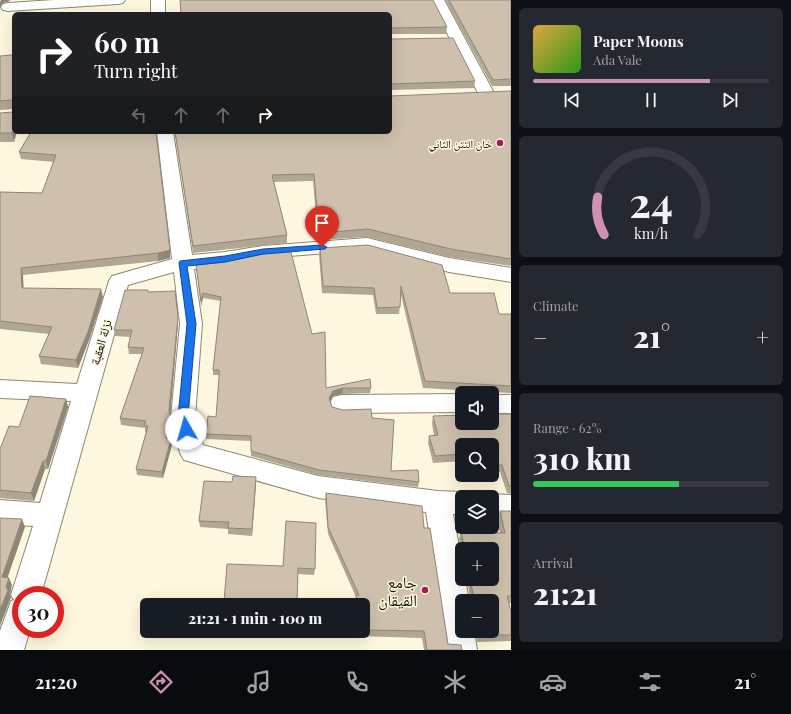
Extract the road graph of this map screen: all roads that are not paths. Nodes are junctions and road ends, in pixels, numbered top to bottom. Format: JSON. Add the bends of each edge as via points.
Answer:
{"nodes":[{"id":1,"x":22,"y":0,"type":"edge"},
{"id":2,"x":118,"y":0,"type":"edge"},
{"id":3,"x":158,"y":0,"type":"edge"},
{"id":4,"x":437,"y":0,"type":"edge"},
{"id":5,"x":4,"y":8,"type":"edge"},
{"id":6,"x":158,"y":12,"type":"edge"},
{"id":7,"x":442,"y":39,"type":"edge"},
{"id":8,"x":457,"y":39,"type":"junction"},
{"id":9,"x":470,"y":94,"type":"edge"},
{"id":10,"x":165,"y":134,"type":"edge"},
{"id":11,"x":183,"y":263,"type":"junction"},
{"id":12,"x":511,"y":275,"type":"edge"},
{"id":13,"x":0,"y":389,"type":"edge"},
{"id":14,"x":86,"y":393,"type":"junction"},
{"id":15,"x":455,"y":403,"type":"edge"},
{"id":16,"x":342,"y":404,"type":"dead end"},
{"id":17,"x":499,"y":404,"type":"edge"},
{"id":18,"x":511,"y":404,"type":"edge"},
{"id":19,"x":450,"y":502,"type":"edge"},
{"id":20,"x":499,"y":505,"type":"edge"},
{"id":21,"x":511,"y":506,"type":"edge"},
{"id":22,"x":0,"y":512,"type":"edge"},
{"id":23,"x":49,"y":515,"type":"junction"},
{"id":24,"x":29,"y":586,"type":"edge"},
{"id":25,"x":13,"y":638,"type":"edge"},
{"id":26,"x":10,"y":650,"type":"edge"},
{"id":27,"x":462,"y":650,"type":"edge"}],
"edges":[{"from":1,"to":5,"type":"street"},
{"from":2,"to":5,"type":"street"},
{"from":3,"to":6,"type":"street"},
{"from":4,"to":8,"type":"street"},
{"from":7,"to":8,"type":"street"},
{"from":8,"to":9,"type":"street","via":[[492,93]]},
{"from":10,"to":11,"type":"street"},
{"from":11,"to":12,"type":"street","via":[[263,252],[367,244],[449,265]]},
{"from":11,"to":14,"type":"street","name":"نزلة العقبة","via":[[119,281]]},
{"from":11,"to":19,"type":"street","via":[[192,324],[183,417],[193,452],[318,487]]},
{"from":13,"to":14,"type":"street"},
{"from":14,"to":23,"type":"street","name":"نزلة العقبة"},
{"from":15,"to":16,"type":"street"},
{"from":17,"to":18,"type":"street"},
{"from":19,"to":27,"type":"street"},
{"from":20,"to":21,"type":"street"},
{"from":22,"to":23,"type":"street"},
{"from":23,"to":24,"type":"street","name":"نزلة العقبة"},
{"from":25,"to":26,"type":"street"}]}
